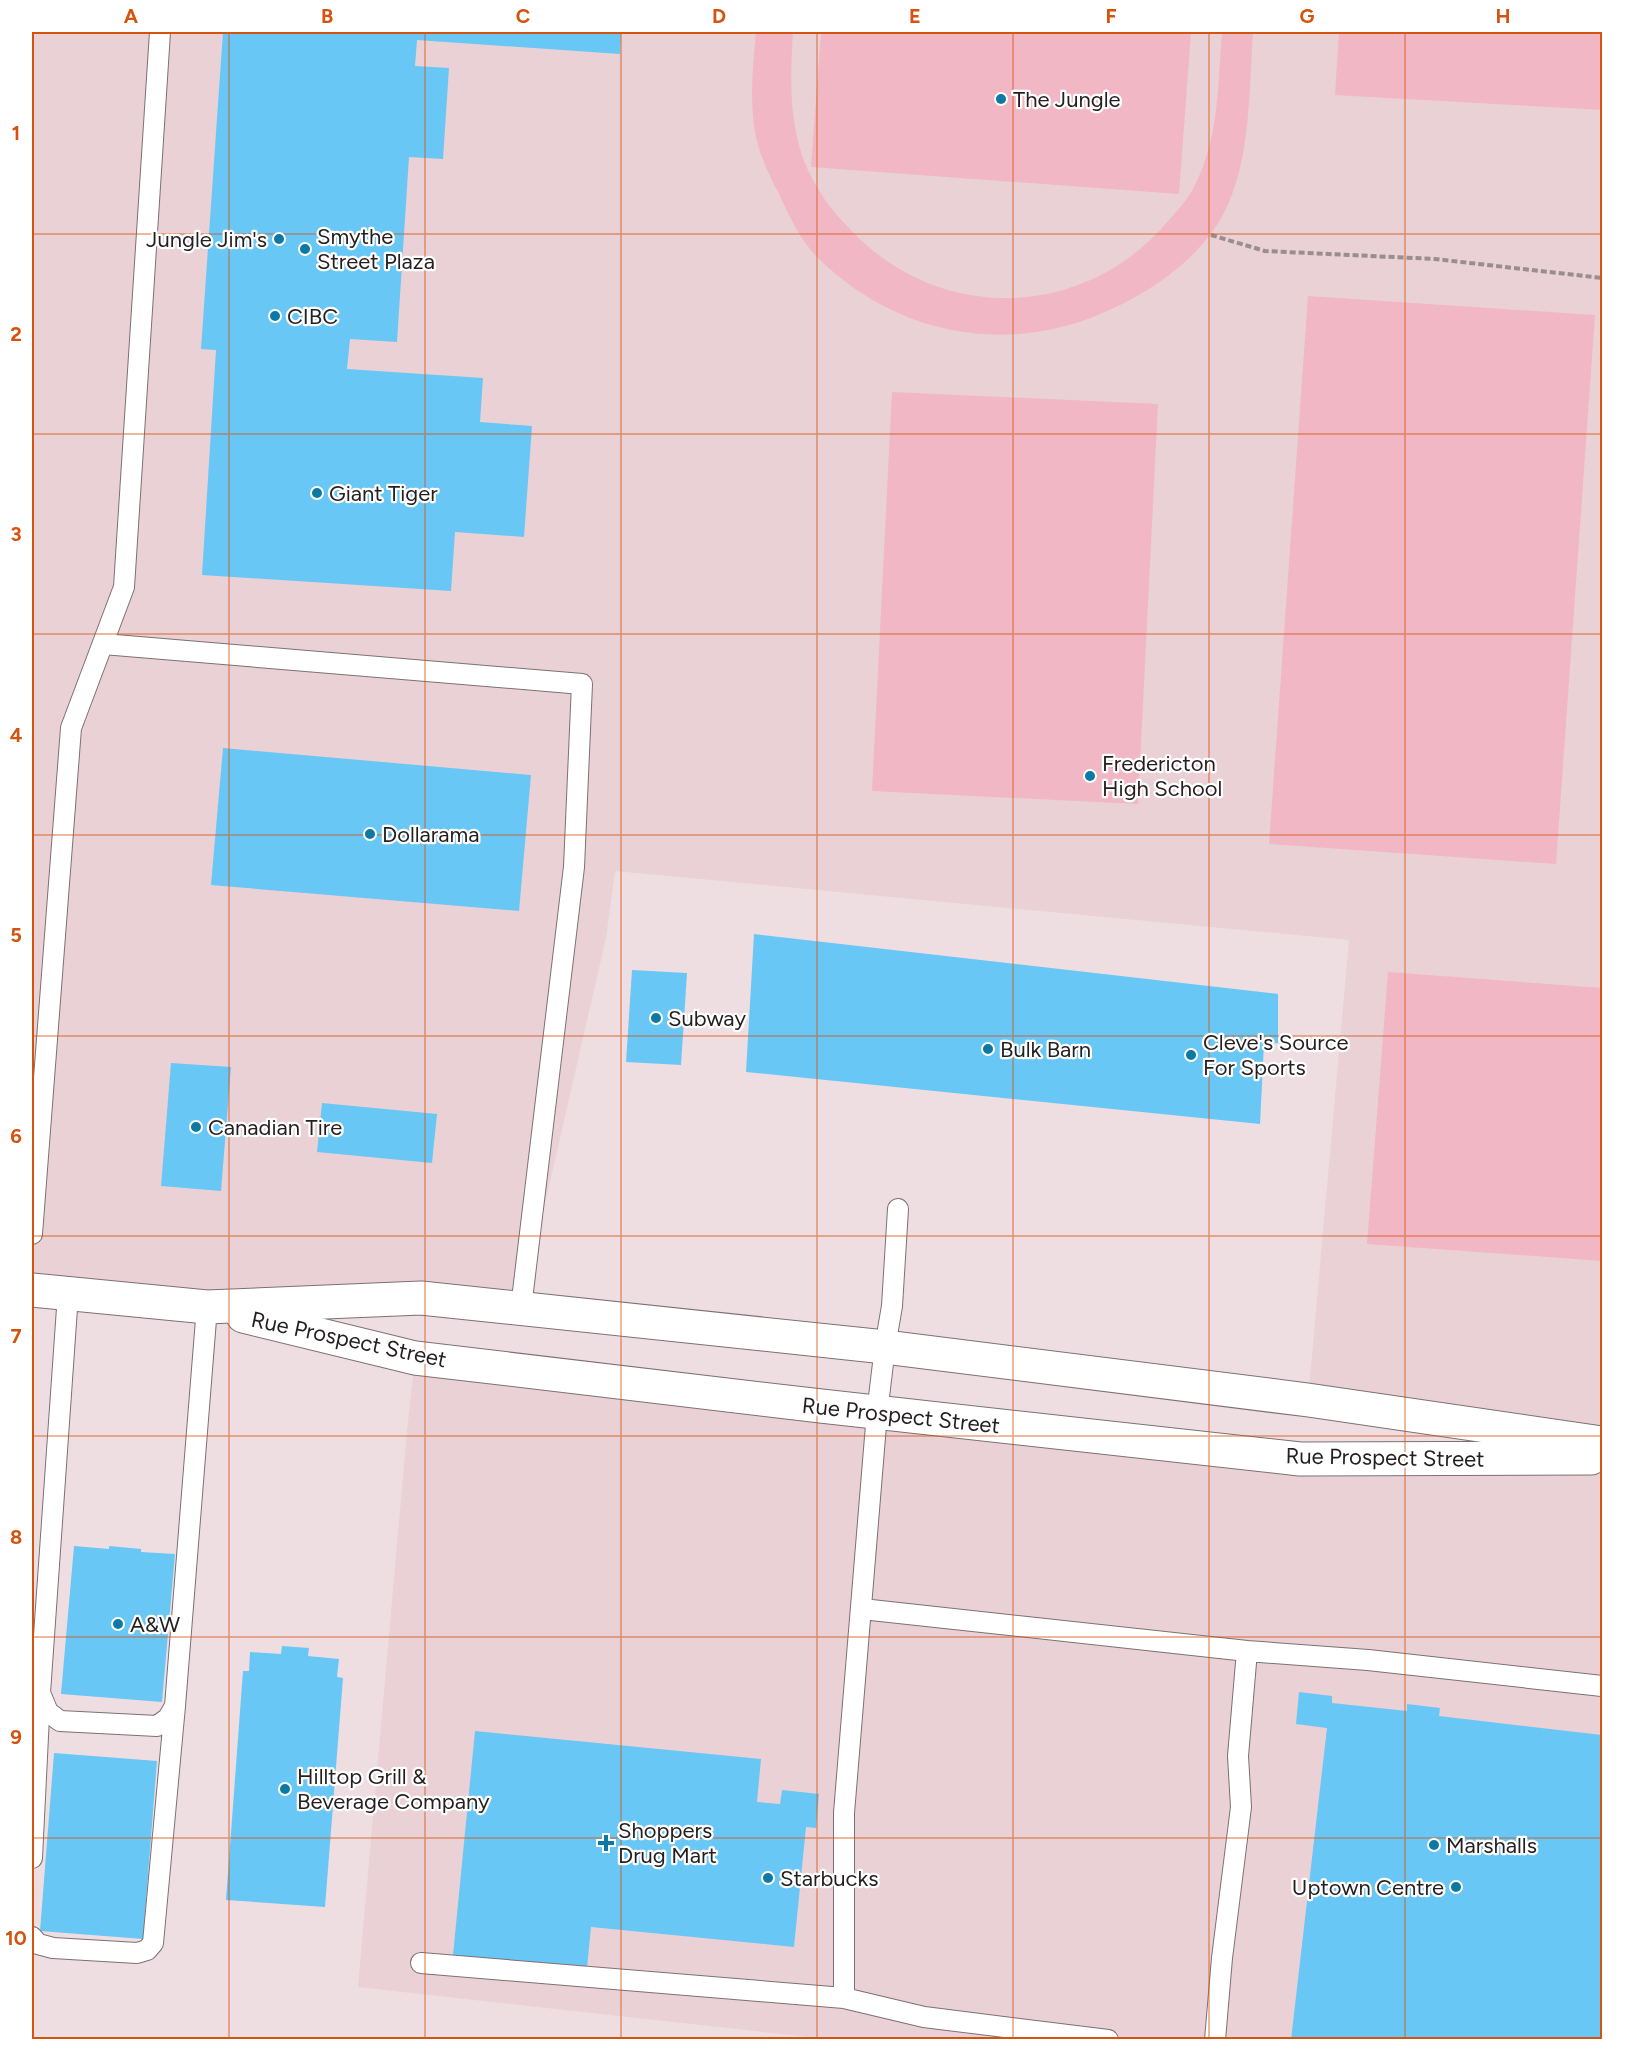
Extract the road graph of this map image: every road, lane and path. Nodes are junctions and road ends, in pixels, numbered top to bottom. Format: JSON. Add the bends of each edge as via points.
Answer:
{"nodes":[{"id":1,"x":160,"y":32,"type":"edge"},
{"id":2,"x":1211,"y":234,"type":"dead end"},
{"id":3,"x":1602,"y":278,"type":"edge"},
{"id":4,"x":103,"y":644,"type":"junction"},
{"id":5,"x":898,"y":1209,"type":"dead end"},
{"id":6,"x":32,"y":1234,"type":"edge"},
{"id":7,"x":32,"y":1290,"type":"edge"},
{"id":8,"x":68,"y":1294,"type":"junction"},
{"id":9,"x":207,"y":1307,"type":"junction"},
{"id":10,"x":521,"y":1308,"type":"junction"},
{"id":11,"x":885,"y":1347,"type":"junction"},
{"id":12,"x":877,"y":1413,"type":"junction"},
{"id":13,"x":1602,"y":1443,"type":"edge"},
{"id":14,"x":1602,"y":1458,"type":"edge"},
{"id":15,"x":862,"y":1609,"type":"junction"},
{"id":16,"x":1246,"y":1651,"type":"junction"},
{"id":17,"x":1602,"y":1686,"type":"edge"},
{"id":18,"x":40,"y":1693,"type":"junction"},
{"id":19,"x":175,"y":1706,"type":"junction"},
{"id":20,"x":32,"y":1858,"type":"edge"},
{"id":21,"x":32,"y":1937,"type":"edge"},
{"id":22,"x":421,"y":1963,"type":"dead end"},
{"id":23,"x":844,"y":1998,"type":"junction"},
{"id":24,"x":1108,"y":2040,"type":"edge"},
{"id":25,"x":1215,"y":2040,"type":"edge"}],
"edges":[{"from":1,"to":4,"type":"lane","via":[[124,587]]},
{"from":2,"to":3,"type":"path","via":[[1265,251],[1435,260]]},
{"from":4,"to":6,"type":"lane","via":[[71,728]]},
{"from":4,"to":10,"type":"lane","via":[[582,684],[574,867]]},
{"from":5,"to":11,"type":"lane","via":[[892,1306]]},
{"from":7,"to":8,"type":"main road","name":"Rue Prospect Street"},
{"from":8,"to":9,"type":"main road","name":"Rue Prospect Street"},
{"from":8,"to":18,"type":"lane"},
{"from":9,"to":10,"type":"main road","name":"Rue Prospect Street","via":[[421,1298]]},
{"from":9,"to":12,"type":"main road","name":"Rue Prospect Street","via":[[415,1358]]},
{"from":9,"to":19,"type":"lane"},
{"from":10,"to":11,"type":"main road","name":"Rue Prospect Street"},
{"from":11,"to":12,"type":"lane"},
{"from":11,"to":13,"type":"main road","name":"Rue Prospect Street","via":[[1308,1400]]},
{"from":12,"to":14,"type":"main road","name":"Rue Prospect Street","via":[[1300,1459]]},
{"from":12,"to":15,"type":"lane"},
{"from":15,"to":16,"type":"lane"},
{"from":15,"to":23,"type":"lane","via":[[844,1813]]},
{"from":16,"to":17,"type":"lane"},
{"from":16,"to":25,"type":"lane","via":[[1238,1756],[1241,1806]]},
{"from":18,"to":19,"type":"lane","via":[[48,1712],[60,1721],[157,1726]]},
{"from":18,"to":20,"type":"lane"},
{"from":19,"to":21,"type":"lane","via":[[153,1943],[137,1953],[53,1948],[38,1944]]},
{"from":22,"to":23,"type":"lane"},
{"from":23,"to":24,"type":"lane","via":[[924,2018]]}]}
